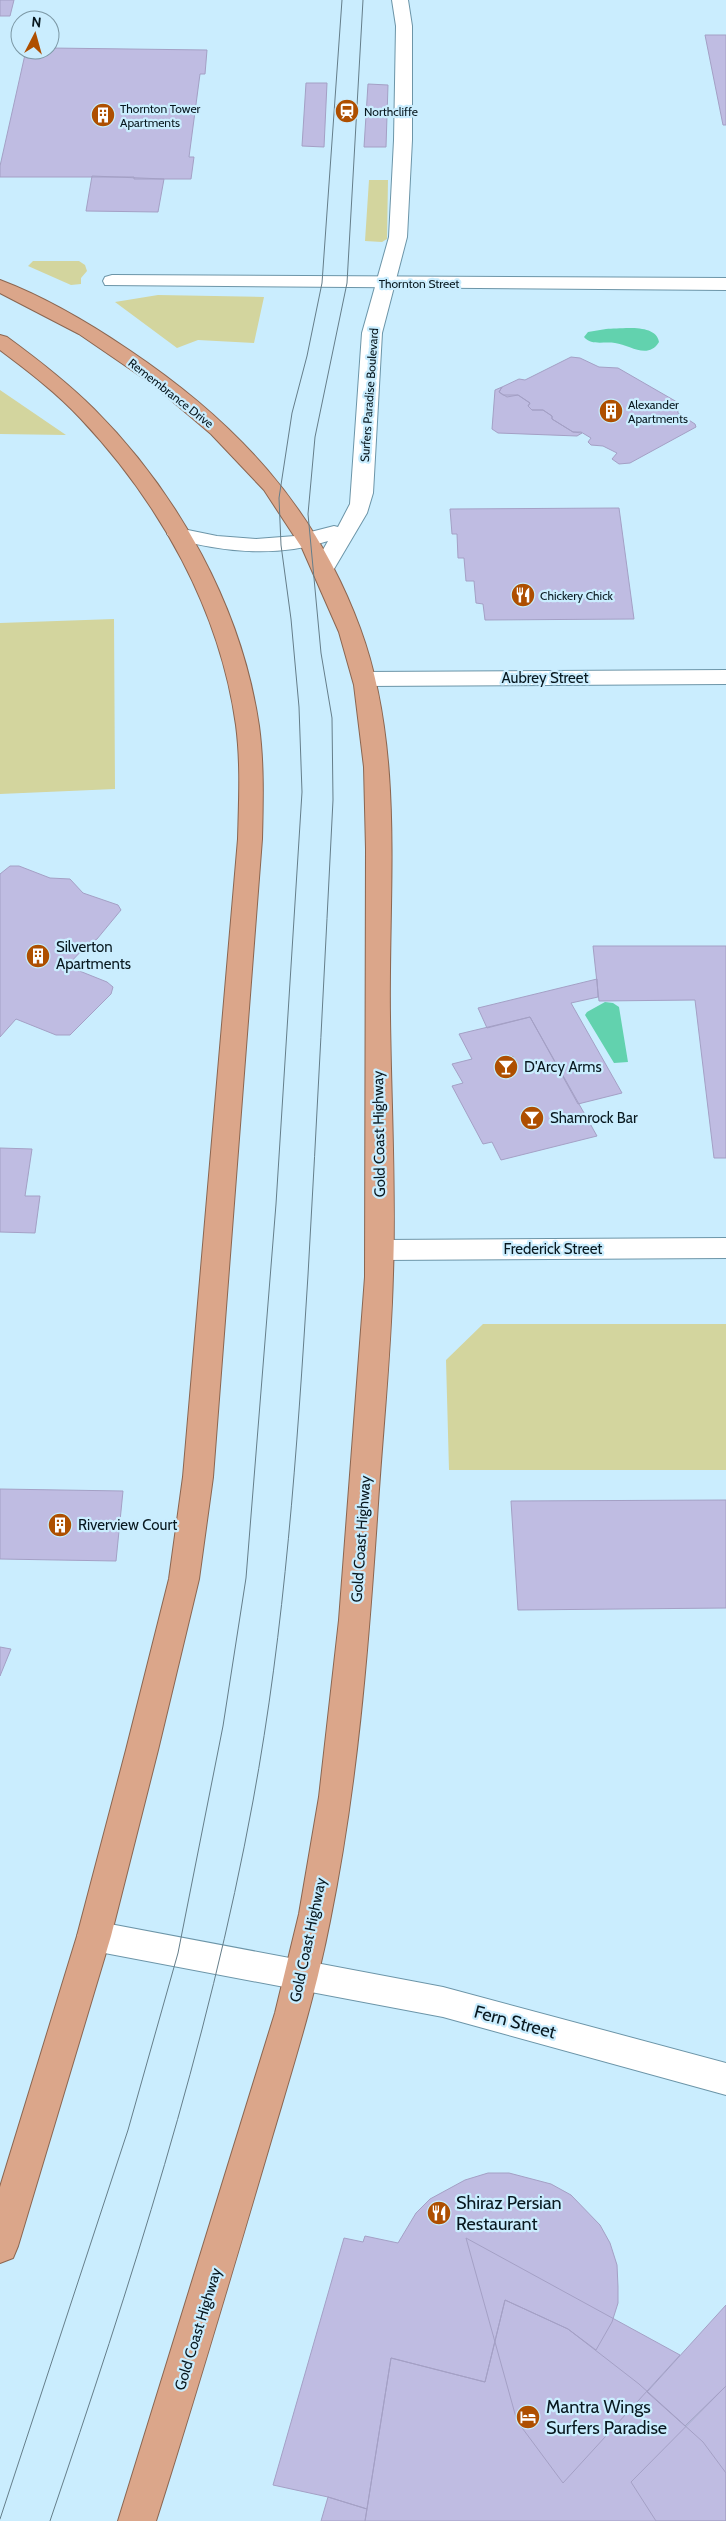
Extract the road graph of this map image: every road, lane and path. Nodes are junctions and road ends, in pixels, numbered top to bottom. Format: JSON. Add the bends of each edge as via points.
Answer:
{"nodes":[{"id":1,"x":400,"y":0,"type":"edge"},
{"id":2,"x":112,"y":281,"type":"dead end"},
{"id":3,"x":385,"y":284,"type":"junction"},
{"id":4,"x":726,"y":284,"type":"edge"},
{"id":5,"x":0,"y":286,"type":"edge"},
{"id":6,"x":0,"y":341,"type":"edge"},
{"id":7,"x":353,"y":521,"type":"junction"},
{"id":8,"x":178,"y":534,"type":"junction"},
{"id":9,"x":308,"y":540,"type":"junction"},
{"id":10,"x":323,"y":569,"type":"junction"},
{"id":11,"x":726,"y":677,"type":"edge"},
{"id":12,"x":364,"y":679,"type":"junction"},
{"id":13,"x":726,"y":1248,"type":"edge"},
{"id":14,"x":380,"y":1250,"type":"junction"},
{"id":15,"x":94,"y":1936,"type":"junction"},
{"id":16,"x":302,"y":1976,"type":"junction"},
{"id":17,"x":726,"y":2078,"type":"edge"},
{"id":18,"x":0,"y":2246,"type":"edge"},
{"id":19,"x":137,"y":2521,"type":"edge"}],
"edges":[{"from":1,"to":3,"type":"street","name":"Surfers Paradise Boulevard","via":[[404,26],[402,164],[396,247]]},
{"from":2,"to":3,"type":"street","name":"Thornton Street"},
{"from":3,"to":4,"type":"street","name":"Thornton Street"},
{"from":3,"to":7,"type":"street","name":"Surfers Paradise Boulevard","via":[[372,333],[363,493],[361,508]]},
{"from":5,"to":9,"type":"highway","name":"Remembrance Drive","via":[[93,334],[207,418],[280,498]]},
{"from":6,"to":8,"type":"highway","via":[[49,378],[100,426],[151,490]]},
{"from":7,"to":9,"type":"street","via":[[334,532]]},
{"from":7,"to":10,"type":"street","name":"Surfers Paradise Boulevard","via":[[332,548]]},
{"from":8,"to":9,"type":"street","via":[[211,543],[242,546],[270,546]]},
{"from":8,"to":15,"type":"highway","via":[[208,589],[229,645],[246,711],[252,770],[250,839],[196,1495],[184,1579]]},
{"from":9,"to":10,"type":"highway","name":"Gold Coast Highway"},
{"from":10,"to":12,"type":"highway","name":"Gold Coast Highway","via":[[346,621]]},
{"from":11,"to":12,"type":"street","name":"Aubrey Street"},
{"from":12,"to":14,"type":"highway","name":"Gold Coast Highway","via":[[380,830],[377,997]]},
{"from":13,"to":14,"type":"street","name":"Frederick Street"},
{"from":14,"to":16,"type":"highway","name":"Gold Coast Highway","via":[[355,1624],[330,1833]]},
{"from":15,"to":16,"type":"street","name":"Fern Street"},
{"from":15,"to":18,"type":"highway"},
{"from":16,"to":17,"type":"street","name":"Fern Street","via":[[443,2002]]},
{"from":16,"to":19,"type":"highway","name":"Gold Coast Highway","via":[[200,2326]]}]}
